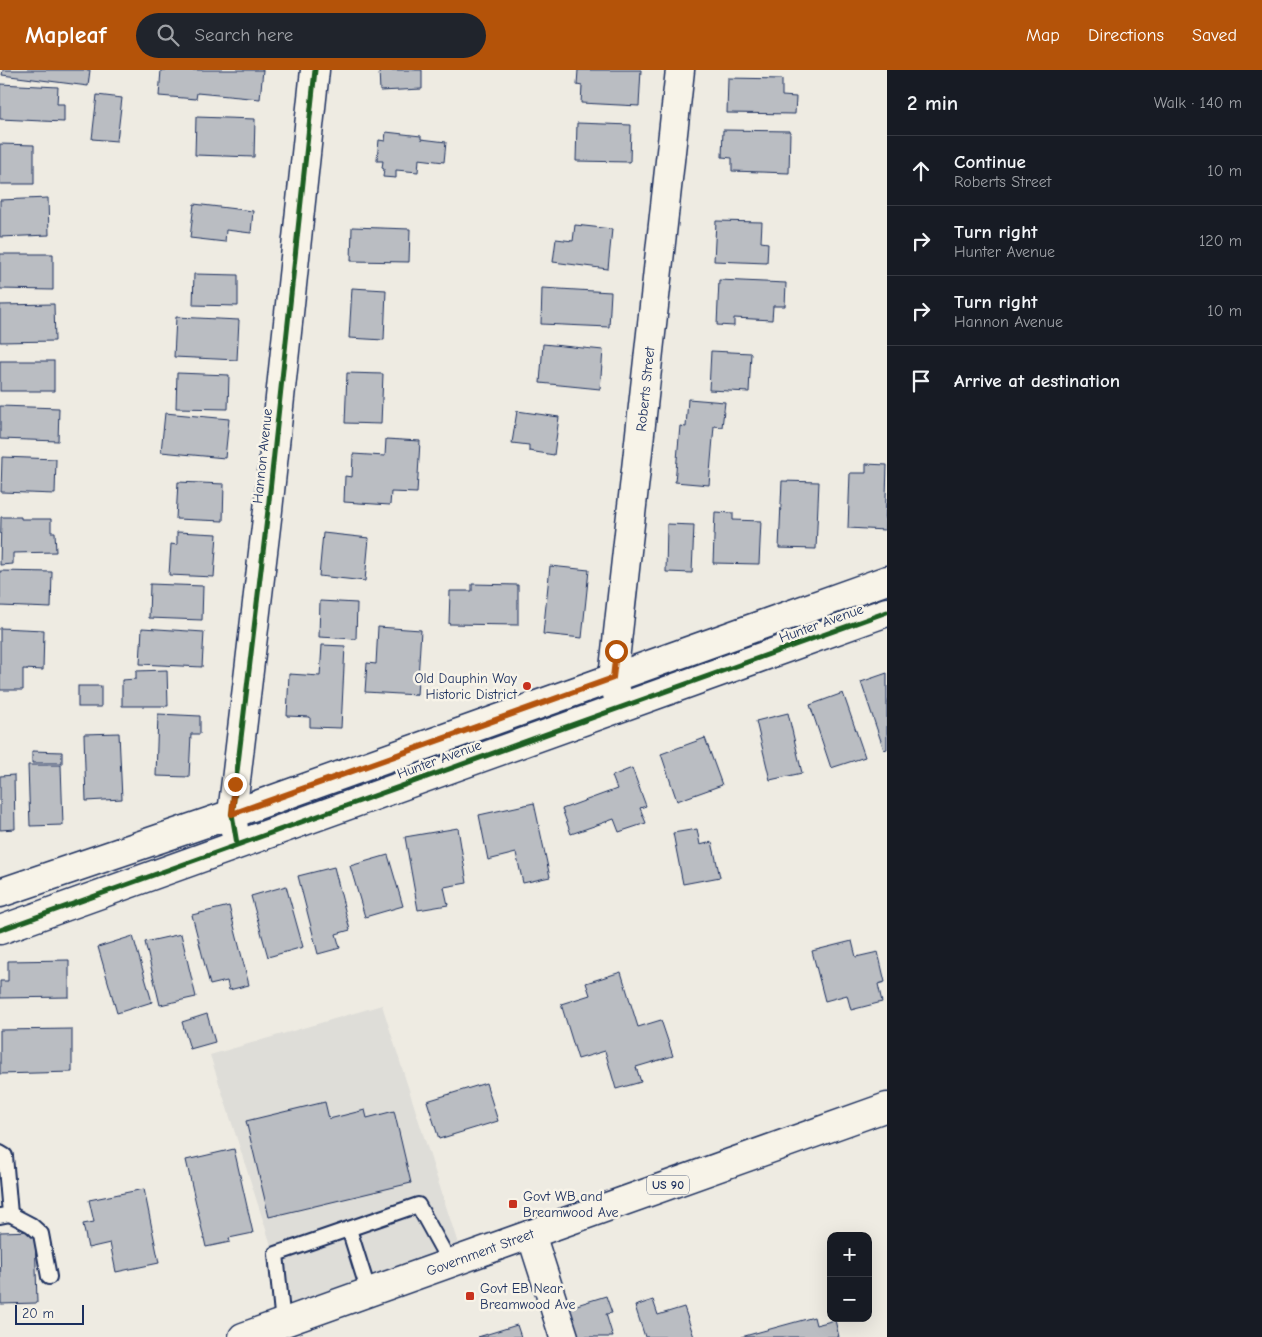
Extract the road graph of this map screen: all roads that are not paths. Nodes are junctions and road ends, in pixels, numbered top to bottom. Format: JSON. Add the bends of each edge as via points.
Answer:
{"nodes":[{"id":1,"x":315,"y":70,"type":"edge"},
{"id":2,"x":680,"y":70,"type":"edge"},
{"id":3,"x":887,"y":580,"type":"edge"},
{"id":4,"x":887,"y":612,"type":"edge"},
{"id":5,"x":613,"y":678,"type":"junction"},
{"id":6,"x":620,"y":706,"type":"junction"},
{"id":7,"x":232,"y":814,"type":"junction"},
{"id":8,"x":237,"y":844,"type":"junction"},
{"id":9,"x":0,"y":893,"type":"edge"},
{"id":10,"x":0,"y":930,"type":"edge"},
{"id":11,"x":887,"y":1107,"type":"edge"},
{"id":12,"x":0,"y":1153,"type":"edge"},
{"id":13,"x":5,"y":1215,"type":"edge"},
{"id":14,"x":348,"y":1229,"type":"junction"},
{"id":15,"x":532,"y":1234,"type":"junction"},
{"id":16,"x":450,"y":1263,"type":"junction"},
{"id":17,"x":49,"y":1277,"type":"dead end"},
{"id":18,"x":369,"y":1293,"type":"junction"},
{"id":19,"x":285,"y":1330,"type":"edge"},
{"id":20,"x":243,"y":1337,"type":"edge"},
{"id":21,"x":564,"y":1337,"type":"edge"}],
"edges":[{"from":1,"to":7,"type":"street","name":"Hannon Avenue"},
{"from":2,"to":5,"type":"street","name":"Roberts Street"},
{"from":3,"to":5,"type":"street","name":"Hunter Avenue"},
{"from":4,"to":6,"type":"street","name":"Hunter Avenue"},
{"from":5,"to":6,"type":"street","name":"Roberts Street"},
{"from":5,"to":7,"type":"street","name":"Hunter Avenue"},
{"from":6,"to":8,"type":"street","name":"Hunter Avenue"},
{"from":7,"to":8,"type":"street","name":"Hannon Avenue"},
{"from":7,"to":9,"type":"street","name":"Hunter Avenue"},
{"from":8,"to":10,"type":"street","name":"Hunter Avenue"},
{"from":11,"to":15,"type":"street","name":"Government Street","number":"US 90"},
{"from":12,"to":13,"type":"lane","via":[[5,1156]]},
{"from":13,"to":17,"type":"lane","via":[[31,1225],[41,1234]]},
{"from":14,"to":16,"type":"lane","via":[[418,1205]]},
{"from":14,"to":18,"type":"lane"},
{"from":14,"to":19,"type":"lane","via":[[276,1254]]},
{"from":15,"to":16,"type":"street","name":"Government Street","number":"US 90"},
{"from":15,"to":21,"type":"street"},
{"from":16,"to":18,"type":"street","name":"Government Street","number":"US 90"},
{"from":18,"to":19,"type":"street","name":"Government Street","number":"US 90"},
{"from":19,"to":20,"type":"street","name":"Government Street","number":"US 90"}]}
